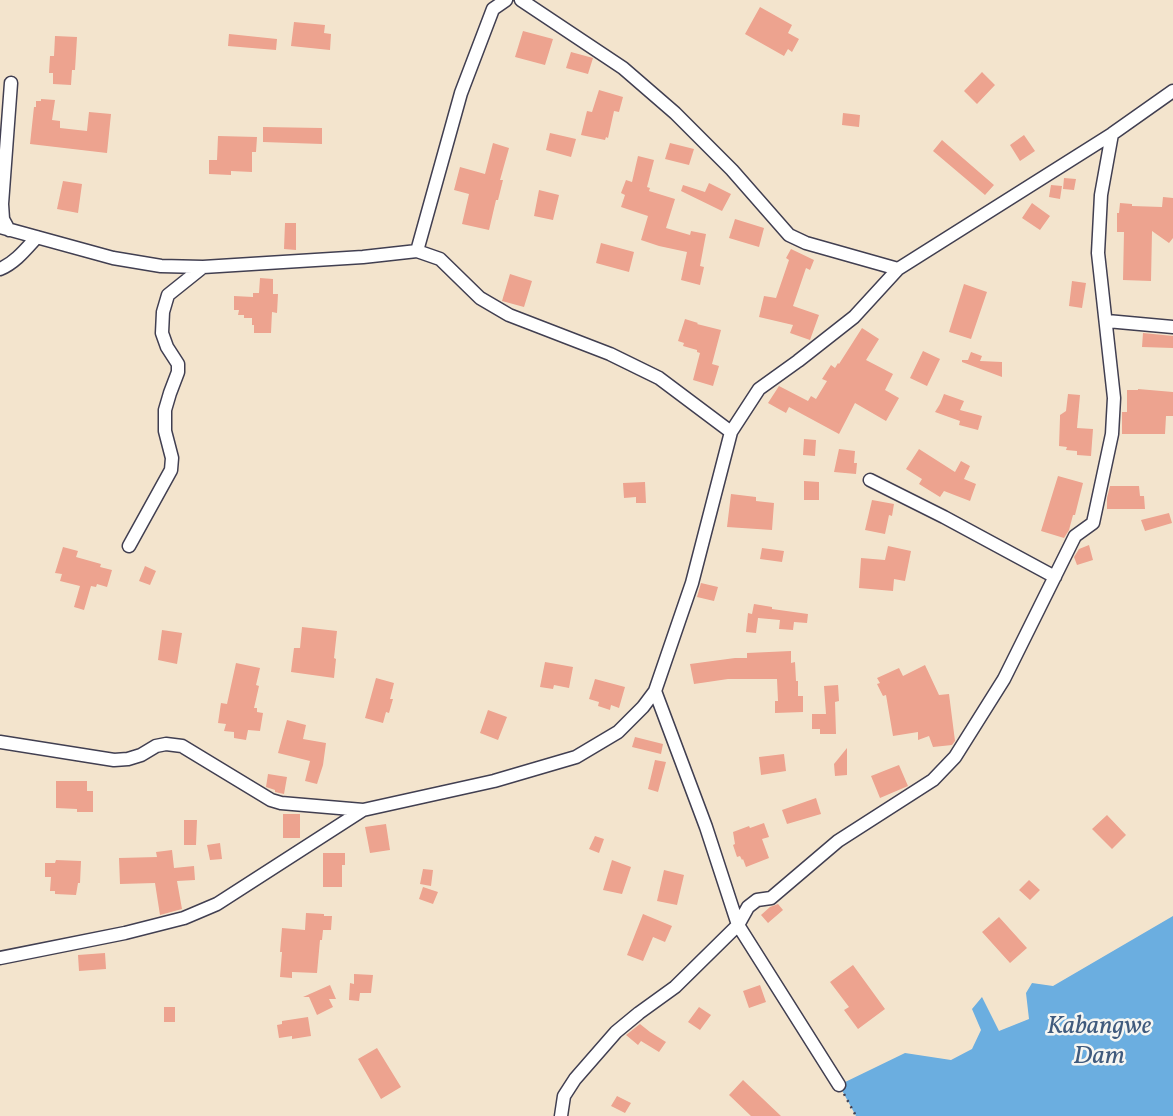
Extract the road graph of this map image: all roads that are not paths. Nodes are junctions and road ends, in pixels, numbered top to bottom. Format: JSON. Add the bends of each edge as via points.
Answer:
{"nodes":[{"id":1,"x":506,"y":0,"type":"edge"},
{"id":2,"x":521,"y":0,"type":"edge"},
{"id":3,"x":11,"y":83,"type":"dead end"},
{"id":4,"x":1173,"y":91,"type":"edge"},
{"id":5,"x":1112,"y":134,"type":"junction"},
{"id":6,"x":5,"y":229,"type":"edge"},
{"id":7,"x":37,"y":237,"type":"junction"},
{"id":8,"x":417,"y":251,"type":"junction"},
{"id":9,"x":203,"y":267,"type":"junction"},
{"id":10,"x":0,"y":269,"type":"edge"},
{"id":11,"x":898,"y":269,"type":"junction"},
{"id":12,"x":1107,"y":321,"type":"junction"},
{"id":13,"x":1173,"y":327,"type":"edge"},
{"id":14,"x":731,"y":432,"type":"junction"},
{"id":15,"x":870,"y":480,"type":"dead end"},
{"id":16,"x":130,"y":546,"type":"dead end"},
{"id":17,"x":1055,"y":577,"type":"junction"},
{"id":18,"x":655,"y":691,"type":"junction"},
{"id":19,"x":0,"y":742,"type":"edge"},
{"id":20,"x":363,"y":810,"type":"junction"},
{"id":21,"x":738,"y":925,"type":"junction"},
{"id":22,"x":0,"y":958,"type":"edge"},
{"id":23,"x":839,"y":1085,"type":"road end"},
{"id":24,"x":561,"y":1116,"type":"edge"}],
"edges":[{"from":1,"to":8,"type":"street","via":[[493,9],[461,93]]},
{"from":2,"to":11,"type":"street","via":[[623,68],[732,170],[789,235]]},
{"from":3,"to":6,"type":"street","via":[[2,204]]},
{"from":4,"to":5,"type":"street"},
{"from":5,"to":11,"type":"street"},
{"from":5,"to":12,"type":"street","via":[[1101,195],[1098,253]]},
{"from":6,"to":7,"type":"street"},
{"from":7,"to":9,"type":"street","via":[[113,258]]},
{"from":7,"to":10,"type":"street"},
{"from":8,"to":9,"type":"street"},
{"from":8,"to":14,"type":"street","via":[[440,259],[481,298],[509,315],[659,378]]},
{"from":9,"to":16,"type":"street","via":[[168,295],[163,312],[162,333],[178,364],[165,411],[171,470]]},
{"from":11,"to":14,"type":"street","via":[[853,317],[759,390]]},
{"from":12,"to":13,"type":"street"},
{"from":12,"to":17,"type":"street","via":[[1114,398],[1112,434],[1093,523],[1075,536]]},
{"from":14,"to":18,"type":"street","via":[[692,583]]},
{"from":15,"to":17,"type":"street"},
{"from":17,"to":21,"type":"street","via":[[1004,679],[955,757],[933,780],[838,841],[771,898],[757,900]]},
{"from":18,"to":20,"type":"street","via":[[618,732],[576,757]]},
{"from":18,"to":21,"type":"street"},
{"from":19,"to":20,"type":"street","via":[[114,760],[141,755],[156,746],[182,746],[271,800]]},
{"from":20,"to":22,"type":"street","via":[[217,904],[184,918]]},
{"from":21,"to":23,"type":"street"},
{"from":21,"to":24,"type":"street","via":[[675,987],[616,1032],[569,1087]]}]}
